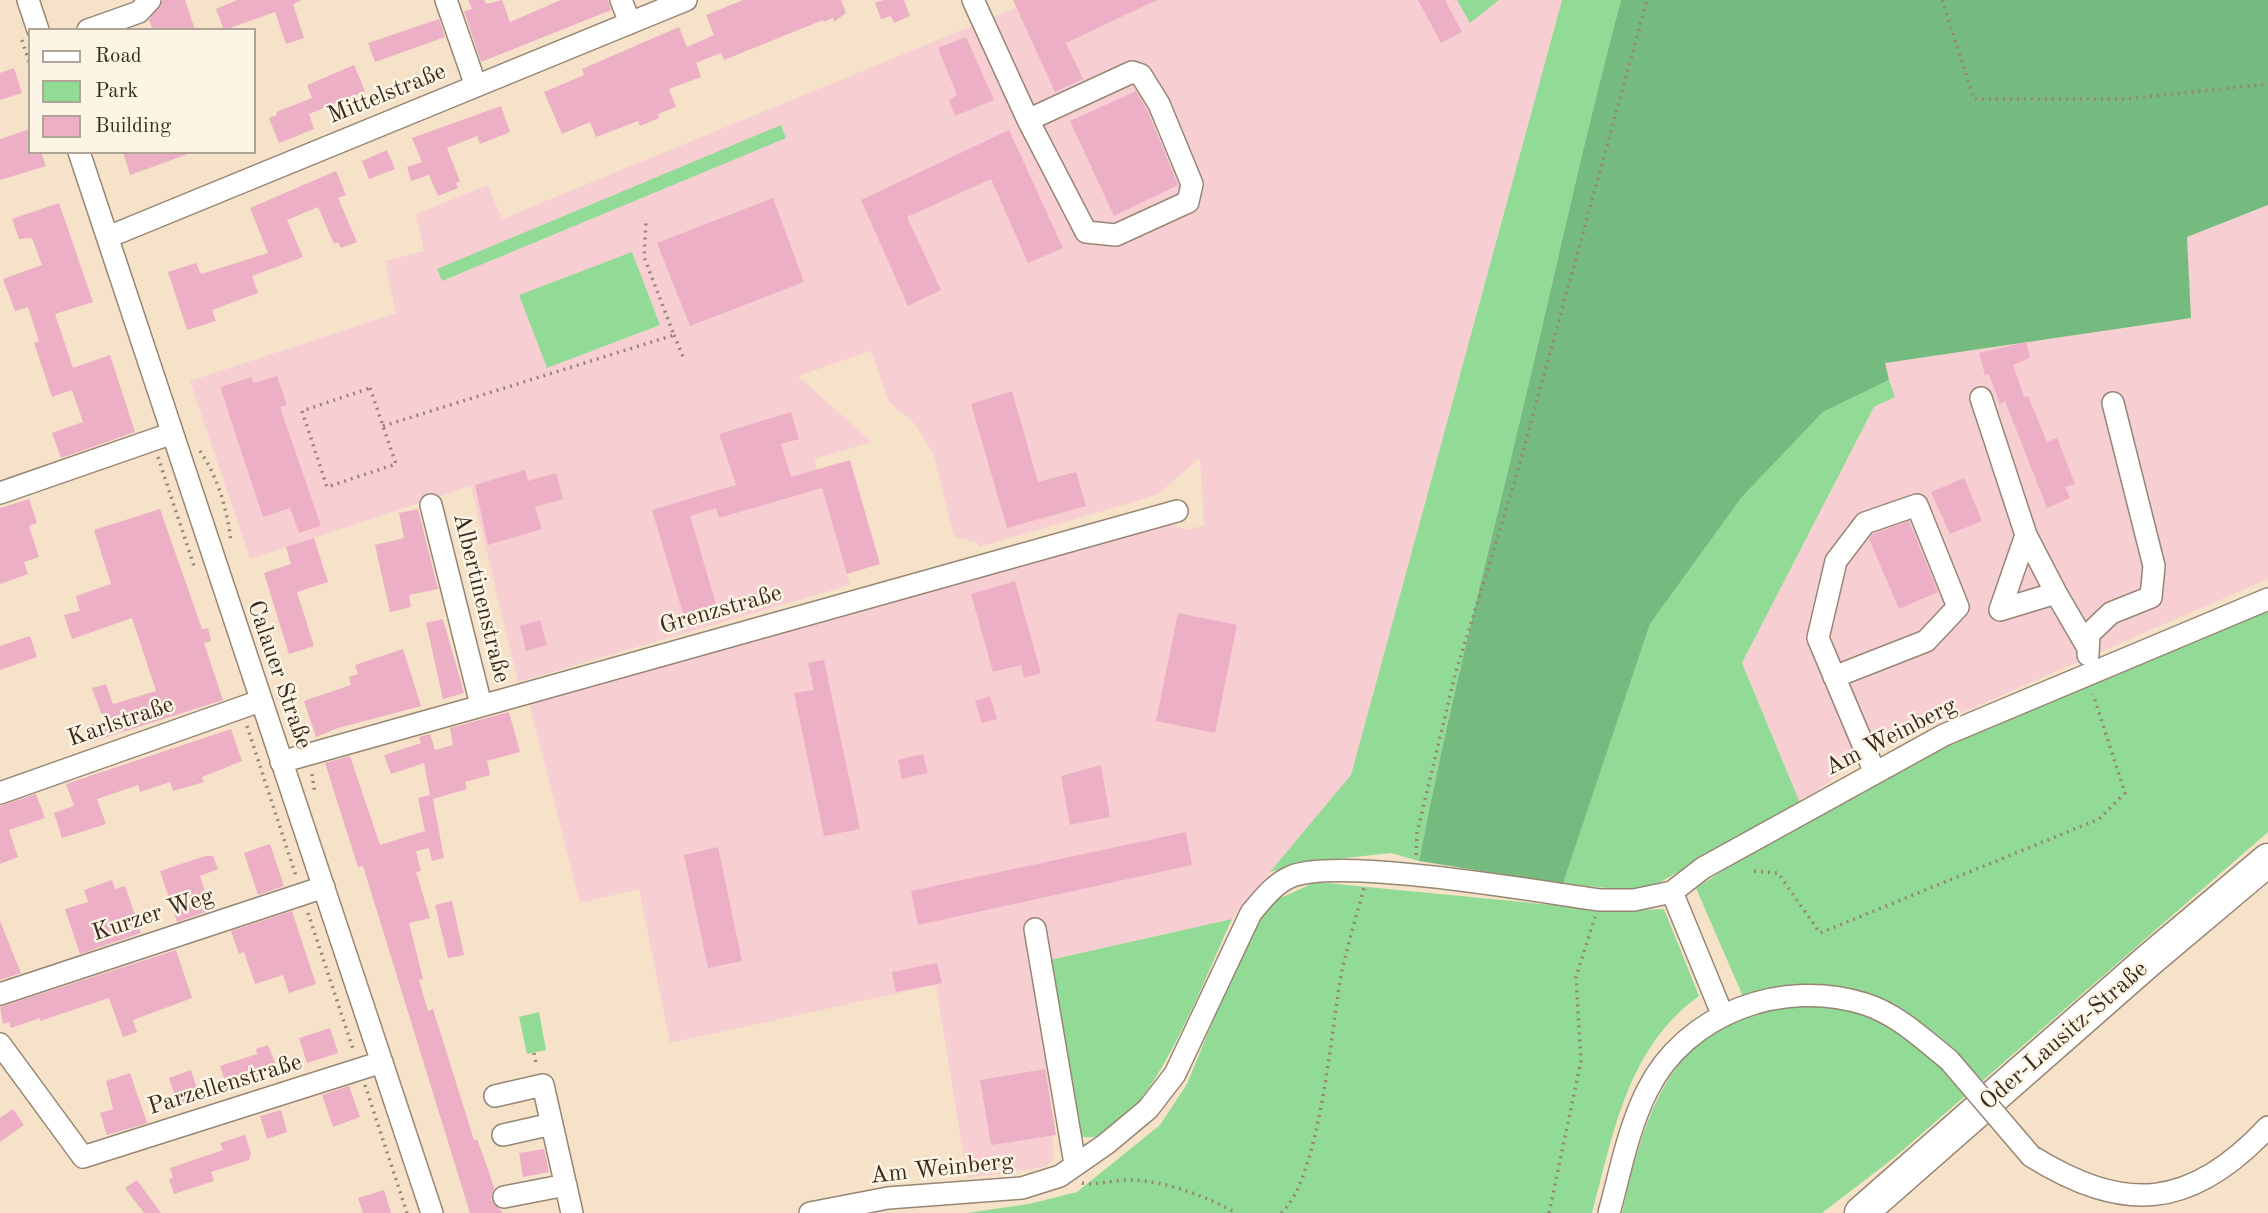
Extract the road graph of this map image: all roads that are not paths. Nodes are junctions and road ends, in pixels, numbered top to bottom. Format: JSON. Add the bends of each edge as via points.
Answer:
{"nodes":[{"id":1,"x":29,"y":0,"type":"edge"},
{"id":2,"x":150,"y":0,"type":"edge"},
{"id":3,"x":446,"y":0,"type":"edge"},
{"id":4,"x":621,"y":0,"type":"edge"},
{"id":5,"x":686,"y":0,"type":"edge"},
{"id":6,"x":973,"y":0,"type":"edge"},
{"id":7,"x":128,"y":23,"type":"edge"},
{"id":8,"x":630,"y":23,"type":"junction"},
{"id":9,"x":37,"y":28,"type":"edge"},
{"id":10,"x":99,"y":28,"type":"edge"},
{"id":11,"x":476,"y":86,"type":"junction"},
{"id":12,"x":1028,"y":120,"type":"junction"},
{"id":13,"x":80,"y":154,"type":"edge"},
{"id":14,"x":107,"y":237,"type":"junction"},
{"id":15,"x":1981,"y":398,"type":"dead end"},
{"id":16,"x":2113,"y":403,"type":"dead end"},
{"id":17,"x":161,"y":437,"type":"junction"},
{"id":18,"x":0,"y":493,"type":"edge"},
{"id":19,"x":431,"y":505,"type":"dead end"},
{"id":20,"x":1177,"y":511,"type":"dead end"},
{"id":21,"x":2026,"y":535,"type":"junction"},
{"id":22,"x":2056,"y":593,"type":"junction"},
{"id":23,"x":2268,"y":599,"type":"edge"},
{"id":24,"x":2088,"y":648,"type":"junction"},
{"id":25,"x":2087,"y":675,"type":"junction"},
{"id":26,"x":1835,"y":677,"type":"junction"},
{"id":27,"x":251,"y":704,"type":"junction"},
{"id":28,"x":481,"y":705,"type":"junction"},
{"id":29,"x":281,"y":762,"type":"junction"},
{"id":30,"x":1875,"y":773,"type":"junction"},
{"id":31,"x":0,"y":793,"type":"edge"},
{"id":32,"x":2268,"y":860,"type":"edge"},
{"id":33,"x":324,"y":887,"type":"junction"},
{"id":34,"x":1672,"y":892,"type":"junction"},
{"id":35,"x":1035,"y":929,"type":"dead end"},
{"id":36,"x":0,"y":994,"type":"edge"},
{"id":37,"x":1723,"y":1016,"type":"junction"},
{"id":38,"x":0,"y":1044,"type":"edge"},
{"id":39,"x":382,"y":1062,"type":"junction"},
{"id":40,"x":495,"y":1096,"type":"dead end"},
{"id":41,"x":552,"y":1124,"type":"junction"},
{"id":42,"x":2268,"y":1127,"type":"edge"},
{"id":43,"x":503,"y":1135,"type":"dead end"},
{"id":44,"x":1075,"y":1164,"type":"junction"},
{"id":45,"x":566,"y":1185,"type":"junction"},
{"id":46,"x":504,"y":1197,"type":"dead end"},
{"id":47,"x":432,"y":1213,"type":"edge"},
{"id":48,"x":572,"y":1213,"type":"edge"},
{"id":49,"x":810,"y":1213,"type":"edge"},
{"id":50,"x":1609,"y":1213,"type":"edge"},
{"id":51,"x":1861,"y":1213,"type":"edge"}],
"edges":[{"from":1,"to":9,"type":"street"},
{"from":2,"to":7,"type":"street"},
{"from":3,"to":11,"type":"street"},
{"from":4,"to":8,"type":"street"},
{"from":5,"to":8,"type":"street","name":"Mittelstraße"},
{"from":6,"to":12,"type":"street"},
{"from":7,"to":10,"type":"street"},
{"from":8,"to":11,"type":"street","name":"Mittelstraße"},
{"from":11,"to":14,"type":"street","name":"Mittelstraße"},
{"from":12,"to":12,"type":"street","via":[[1086,232],[1115,235],[1188,202],[1192,184],[1159,104],[1141,75],[1132,72]]},
{"from":13,"to":14,"type":"street","name":"Calauer Straße"},
{"from":14,"to":17,"type":"street","name":"Calauer Straße"},
{"from":15,"to":21,"type":"street"},
{"from":16,"to":24,"type":"street","via":[[2154,566],[2151,597],[2111,613],[2089,634]]},
{"from":17,"to":18,"type":"street"},
{"from":17,"to":27,"type":"street","name":"Calauer Straße"},
{"from":19,"to":28,"type":"street","name":"Albertinenstraße"},
{"from":20,"to":28,"type":"street","name":"Grenzstraße"},
{"from":21,"to":22,"type":"street"},
{"from":21,"to":22,"type":"street","via":[[2000,610]]},
{"from":22,"to":24,"type":"street"},
{"from":23,"to":25,"type":"street","name":"Am Weinberg"},
{"from":24,"to":25,"type":"street"},
{"from":25,"to":30,"type":"street","name":"Am Weinberg","via":[[1944,735]]},
{"from":26,"to":26,"type":"street","via":[[1818,638],[1836,561],[1865,523],[1917,505],[1958,607],[1926,641]]},
{"from":26,"to":30,"type":"street"},
{"from":27,"to":29,"type":"street","name":"Calauer Straße"},
{"from":27,"to":31,"type":"street","name":"Karlstraße"},
{"from":28,"to":29,"type":"street","name":"Grenzstraße"},
{"from":29,"to":33,"type":"street","name":"Calauer Straße"},
{"from":30,"to":34,"type":"street","name":"Am Weinberg","via":[[1703,867]]},
{"from":32,"to":51,"type":"highway","name":"Oder-Lausitz-Straße"},
{"from":33,"to":36,"type":"street","name":"Kurzer Weg"},
{"from":33,"to":39,"type":"street","name":"Calauer Straße"},
{"from":34,"to":37,"type":"street"},
{"from":34,"to":44,"type":"street","name":"Am Weinberg","via":[[1634,900],[1600,900],[1368,872],[1312,871],[1290,877],[1251,913],[1175,1074],[1149,1109]]},
{"from":35,"to":44,"type":"street"},
{"from":37,"to":42,"type":"street","bridge":true,"via":[[1783,995],[1824,995],[1867,1004],[1910,1028],[1949,1060],[2056,1180],[2090,1200],[2127,1210],[2156,1208],[2195,1189],[2243,1154]]},
{"from":37,"to":50,"type":"street","via":[[1677,1049],[1647,1090]]},
{"from":38,"to":39,"type":"street","name":"Parzellenstraße","via":[[83,1157]]},
{"from":39,"to":47,"type":"street","name":"Calauer Straße"},
{"from":40,"to":41,"type":"street","via":[[543,1085]]},
{"from":41,"to":43,"type":"street"},
{"from":41,"to":45,"type":"street"},
{"from":44,"to":49,"type":"street","name":"Am Weinberg","via":[[1045,1183],[1022,1188],[888,1198]]},
{"from":45,"to":46,"type":"street"},
{"from":45,"to":48,"type":"street"}]}
